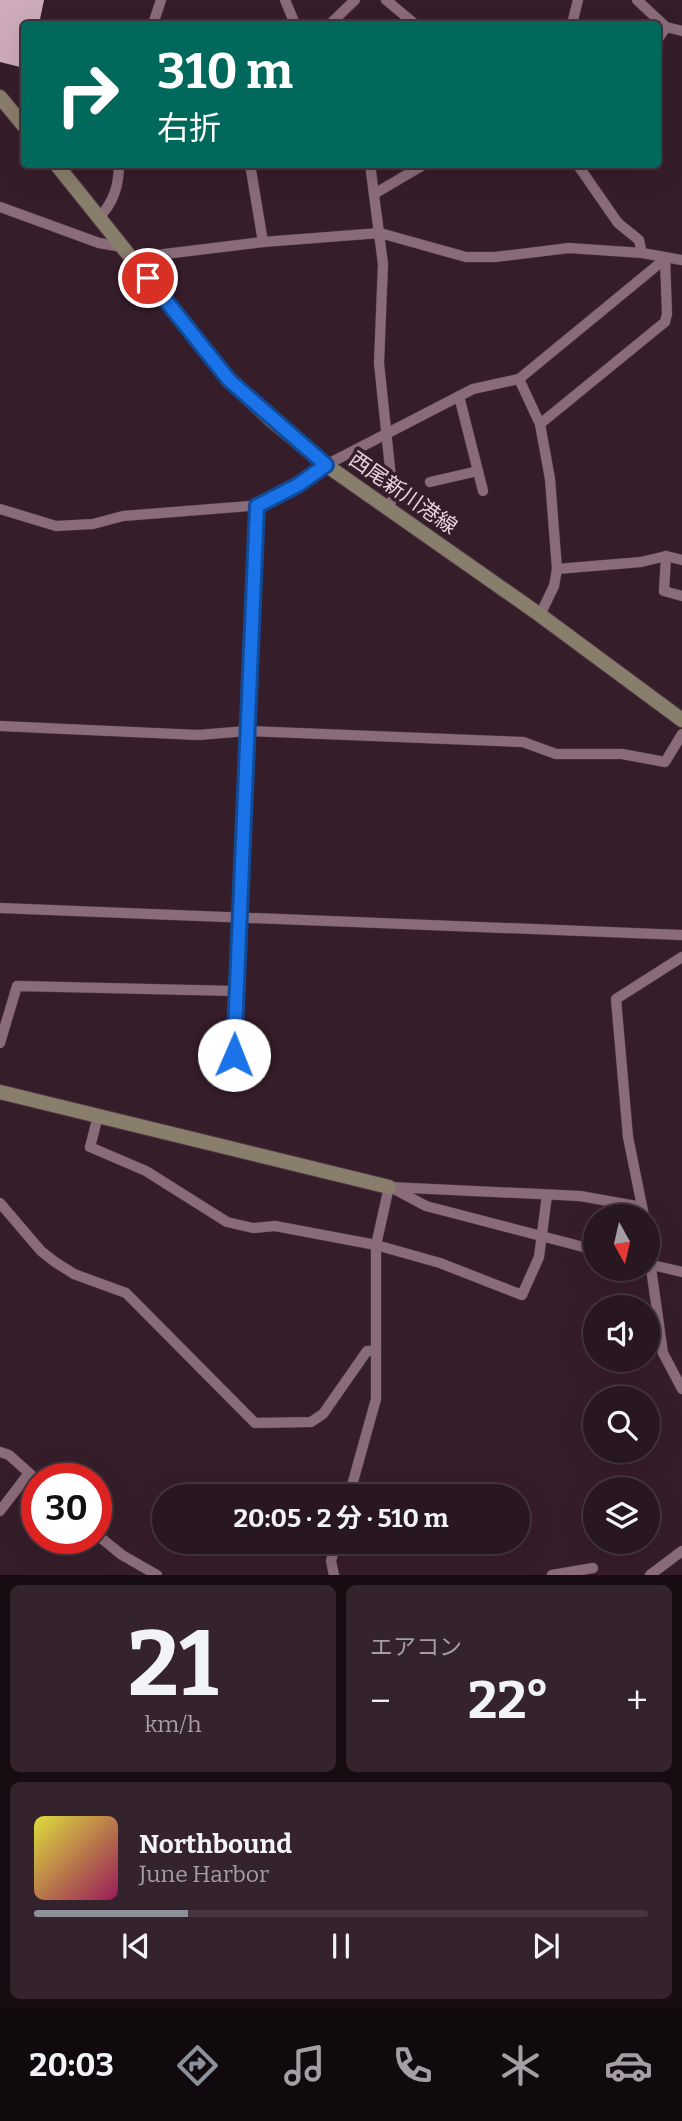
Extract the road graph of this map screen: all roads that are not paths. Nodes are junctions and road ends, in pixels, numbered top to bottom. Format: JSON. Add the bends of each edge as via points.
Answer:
{"nodes":[{"id":1,"x":161,"y":0,"type":"edge"},
{"id":2,"x":285,"y":0,"type":"edge"},
{"id":3,"x":355,"y":0,"type":"edge"},
{"id":4,"x":386,"y":0,"type":"edge"},
{"id":5,"x":578,"y":0,"type":"edge"},
{"id":6,"x":637,"y":0,"type":"edge"},
{"id":7,"x":154,"y":21,"type":"edge"},
{"id":8,"x":294,"y":21,"type":"edge"},
{"id":9,"x":333,"y":21,"type":"edge"},
{"id":10,"x":411,"y":21,"type":"edge"},
{"id":11,"x":573,"y":21,"type":"edge"},
{"id":12,"x":660,"y":21,"type":"edge"},
{"id":13,"x":661,"y":22,"type":"edge"},
{"id":14,"x":666,"y":27,"type":"junction"},
{"id":15,"x":682,"y":31,"type":"edge"},
{"id":16,"x":661,"y":34,"type":"edge"},
{"id":17,"x":0,"y":97,"type":"edge"},
{"id":18,"x":21,"y":122,"type":"edge"},
{"id":19,"x":59,"y":168,"type":"edge"},
{"id":20,"x":119,"y":168,"type":"edge"},
{"id":21,"x":251,"y":168,"type":"edge"},
{"id":22,"x":371,"y":168,"type":"edge"},
{"id":23,"x":418,"y":168,"type":"edge"},
{"id":24,"x":580,"y":168,"type":"edge"},
{"id":25,"x":374,"y":194,"type":"junction"},
{"id":26,"x":0,"y":207,"type":"edge"},
{"id":27,"x":99,"y":217,"type":"junction"},
{"id":28,"x":380,"y":233,"type":"junction"},
{"id":29,"x":263,"y":242,"type":"junction"},
{"id":30,"x":128,"y":253,"type":"junction"},
{"id":31,"x":642,"y":253,"type":"junction"},
{"id":32,"x":665,"y":259,"type":"junction"},
{"id":33,"x":682,"y":260,"type":"edge"},
{"id":34,"x":519,"y":379,"type":"junction"},
{"id":35,"x":459,"y":396,"type":"junction"},
{"id":36,"x":540,"y":424,"type":"junction"},
{"id":37,"x":388,"y":434,"type":"junction"},
{"id":38,"x":326,"y":465,"type":"junction"},
{"id":39,"x":478,"y":471,"type":"junction"},
{"id":40,"x":430,"y":482,"type":"dead end"},
{"id":41,"x":483,"y":491,"type":"dead end"},
{"id":42,"x":257,"y":506,"type":"junction"},
{"id":43,"x":389,"y":507,"type":"junction"},
{"id":44,"x":0,"y":509,"type":"edge"},
{"id":45,"x":666,"y":556,"type":"junction"},
{"id":46,"x":682,"y":560,"type":"edge"},
{"id":47,"x":557,"y":569,"type":"junction"},
{"id":48,"x":682,"y":596,"type":"edge"},
{"id":49,"x":540,"y":615,"type":"junction"},
{"id":50,"x":682,"y":720,"type":"edge"},
{"id":51,"x":0,"y":726,"type":"edge"},
{"id":52,"x":247,"y":731,"type":"junction"},
{"id":53,"x":682,"y":734,"type":"edge"},
{"id":54,"x":0,"y":908,"type":"edge"},
{"id":55,"x":239,"y":918,"type":"junction"},
{"id":56,"x":682,"y":935,"type":"edge"},
{"id":57,"x":682,"y":957,"type":"edge"},
{"id":58,"x":236,"y":991,"type":"junction"},
{"id":59,"x":0,"y":1043,"type":"edge"},
{"id":60,"x":234,"y":1055,"type":"dead end"},
{"id":61,"x":0,"y":1091,"type":"edge"},
{"id":62,"x":98,"y":1116,"type":"junction"},
{"id":63,"x":389,"y":1187,"type":"junction"},
{"id":64,"x":547,"y":1195,"type":"junction"},
{"id":65,"x":0,"y":1203,"type":"edge"},
{"id":66,"x":612,"y":1204,"type":"edge"},
{"id":67,"x":641,"y":1204,"type":"edge"},
{"id":68,"x":541,"y":1236,"type":"junction"},
{"id":69,"x":376,"y":1245,"type":"junction"},
{"id":70,"x":583,"y":1247,"type":"edge"},
{"id":71,"x":660,"y":1267,"type":"edge"},
{"id":72,"x":682,"y":1272,"type":"edge"},
{"id":73,"x":652,"y":1281,"type":"edge"},
{"id":74,"x":376,"y":1351,"type":"junction"},
{"id":75,"x":682,"y":1389,"type":"edge"},
{"id":76,"x":0,"y":1452,"type":"edge"},
{"id":77,"x":21,"y":1466,"type":"edge"},
{"id":78,"x":352,"y":1484,"type":"edge"},
{"id":79,"x":21,"y":1489,"type":"edge"},
{"id":80,"x":0,"y":1511,"type":"edge"},
{"id":81,"x":112,"y":1547,"type":"edge"},
{"id":82,"x":682,"y":1552,"type":"edge"},
{"id":83,"x":333,"y":1554,"type":"edge"},
{"id":84,"x":593,"y":1568,"type":"dead end"},
{"id":85,"x":157,"y":1575,"type":"edge"},
{"id":86,"x":334,"y":1575,"type":"edge"},
{"id":87,"x":552,"y":1575,"type":"edge"},
{"id":88,"x":650,"y":1575,"type":"edge"}],
"edges":[{"from":1,"to":7,"type":"street"},
{"from":2,"to":8,"type":"street"},
{"from":3,"to":9,"type":"street"},
{"from":4,"to":10,"type":"street"},
{"from":5,"to":11,"type":"street"},
{"from":6,"to":12,"type":"street"},
{"from":13,"to":14,"type":"street"},
{"from":14,"to":15,"type":"street"},
{"from":14,"to":16,"type":"street"},
{"from":17,"to":18,"type":"main road"},
{"from":19,"to":27,"type":"main road","name":"西尾新川港線"},
{"from":20,"to":27,"type":"street","via":[[110,207]]},
{"from":21,"to":29,"type":"street"},
{"from":22,"to":25,"type":"street"},
{"from":23,"to":25,"type":"street"},
{"from":24,"to":31,"type":"street","via":[[618,223],[639,240]]},
{"from":25,"to":28,"type":"street"},
{"from":26,"to":30,"type":"street"},
{"from":27,"to":30,"type":"main road","name":"西尾新川港線"},
{"from":28,"to":29,"type":"street"},
{"from":28,"to":31,"type":"street","via":[[466,257],[569,248]]},
{"from":28,"to":37,"type":"street","via":[[379,363]]},
{"from":29,"to":30,"type":"street"},
{"from":30,"to":38,"type":"main road","name":"西尾新川港線","via":[[229,380]]},
{"from":31,"to":32,"type":"street"},
{"from":32,"to":33,"type":"street"},
{"from":32,"to":34,"type":"street"},
{"from":32,"to":36,"type":"street","via":[[665,322]]},
{"from":34,"to":35,"type":"street"},
{"from":34,"to":36,"type":"street"},
{"from":35,"to":37,"type":"street"},
{"from":35,"to":39,"type":"street"},
{"from":36,"to":47,"type":"street","via":[[550,479]]},
{"from":37,"to":38,"type":"street"},
{"from":37,"to":43,"type":"street","via":[[393,498]]},
{"from":38,"to":42,"type":"street"},
{"from":38,"to":43,"type":"main road","name":"西尾新川港線"},
{"from":39,"to":40,"type":"street"},
{"from":39,"to":41,"type":"street"},
{"from":42,"to":44,"type":"street","via":[[56,526]]},
{"from":42,"to":52,"type":"street"},
{"from":43,"to":49,"type":"main road","name":"西尾新川港線"},
{"from":45,"to":46,"type":"street"},
{"from":45,"to":47,"type":"street"},
{"from":45,"to":48,"type":"street","via":[[664,591]]},
{"from":47,"to":49,"type":"street"},
{"from":49,"to":50,"type":"main road","name":"西尾新川港線"},
{"from":51,"to":52,"type":"street","via":[[198,735]]},
{"from":52,"to":53,"type":"street","via":[[523,742],[556,754],[622,754],[666,762]]},
{"from":52,"to":55,"type":"street"},
{"from":54,"to":55,"type":"street"},
{"from":55,"to":56,"type":"street"},
{"from":55,"to":58,"type":"street"},
{"from":57,"to":67,"type":"street","via":[[616,999],[628,1137]]},
{"from":58,"to":59,"type":"street","via":[[17,986]]},
{"from":58,"to":60,"type":"street"},
{"from":61,"to":62,"type":"main road"},
{"from":62,"to":63,"type":"main road"},
{"from":62,"to":69,"type":"street","via":[[90,1147],[146,1171],[227,1222]]},
{"from":63,"to":64,"type":"street"},
{"from":63,"to":68,"type":"street","via":[[426,1206]]},
{"from":63,"to":69,"type":"street"},
{"from":64,"to":66,"type":"street","via":[[580,1196]]},
{"from":64,"to":68,"type":"street"},
{"from":65,"to":74,"type":"street","via":[[55,1262],[126,1293],[255,1423],[311,1422],[323,1414],[367,1350]]},
{"from":68,"to":69,"type":"street","via":[[539,1257],[522,1295],[440,1263]]},
{"from":68,"to":70,"type":"street"},
{"from":69,"to":74,"type":"street"},
{"from":71,"to":72,"type":"street"},
{"from":73,"to":75,"type":"street","via":[[663,1353]]},
{"from":74,"to":78,"type":"street","via":[[376,1399]]},
{"from":76,"to":77,"type":"street"},
{"from":79,"to":80,"type":"street"},
{"from":81,"to":85,"type":"street"},
{"from":82,"to":88,"type":"street"},
{"from":83,"to":86,"type":"street"},
{"from":84,"to":87,"type":"street"}]}
